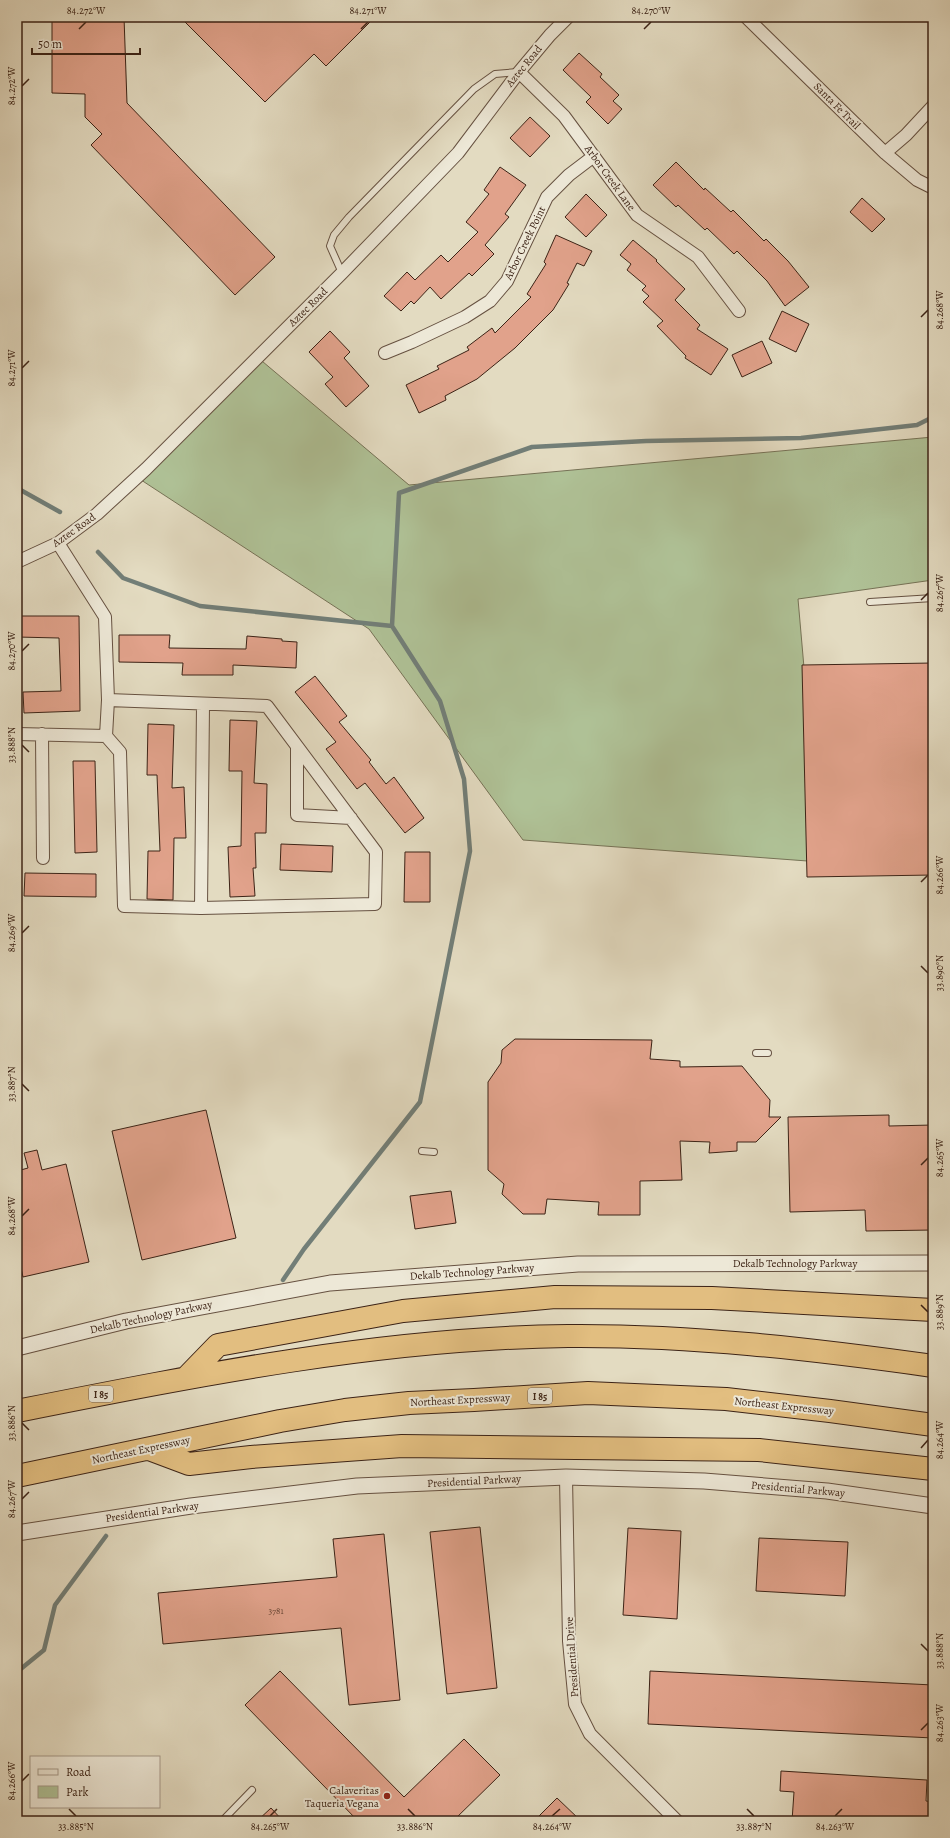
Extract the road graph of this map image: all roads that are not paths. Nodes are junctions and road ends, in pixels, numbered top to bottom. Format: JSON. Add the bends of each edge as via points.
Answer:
{"nodes":[{"id":1,"x":568,"y":17,"type":"edge"},
{"id":2,"x":746,"y":17,"type":"edge"},
{"id":3,"x":519,"y":72,"type":"junction"},
{"id":4,"x":933,"y":106,"type":"edge"},
{"id":5,"x":885,"y":153,"type":"junction"},
{"id":6,"x":594,"y":156,"type":"junction"},
{"id":7,"x":933,"y":188,"type":"edge"},
{"id":8,"x":342,"y":273,"type":"junction"},
{"id":9,"x":739,"y":311,"type":"dead end"},
{"id":10,"x":385,"y":353,"type":"dead end"},
{"id":11,"x":58,"y":543,"type":"junction"},
{"id":12,"x":17,"y":562,"type":"edge"},
{"id":13,"x":933,"y":598,"type":"edge"},
{"id":14,"x":870,"y":602,"type":"dead end"},
{"id":15,"x":108,"y":700,"type":"junction"},
{"id":16,"x":203,"y":705,"type":"junction"},
{"id":17,"x":17,"y":734,"type":"edge"},
{"id":18,"x":42,"y":734,"type":"junction"},
{"id":19,"x":106,"y":736,"type":"junction"},
{"id":20,"x":297,"y":747,"type":"junction"},
{"id":21,"x":351,"y":818,"type":"junction"},
{"id":22,"x":43,"y":858,"type":"dead end"},
{"id":23,"x":201,"y":908,"type":"junction"},
{"id":24,"x":756,"y":1053,"type":"dead end"},
{"id":25,"x":768,"y":1053,"type":"dead end"},
{"id":26,"x":422,"y":1152,"type":"dead end"},
{"id":27,"x":434,"y":1152,"type":"dead end"},
{"id":28,"x":933,"y":1263,"type":"edge"},
{"id":29,"x":933,"y":1310,"type":"edge"},
{"id":30,"x":17,"y":1348,"type":"edge"},
{"id":31,"x":933,"y":1366,"type":"edge"},
{"id":32,"x":186,"y":1378,"type":"junction"},
{"id":33,"x":17,"y":1411,"type":"edge"},
{"id":34,"x":933,"y":1425,"type":"edge"},
{"id":35,"x":149,"y":1449,"type":"junction"},
{"id":36,"x":933,"y":1469,"type":"edge"},
{"id":37,"x":17,"y":1476,"type":"edge"},
{"id":38,"x":566,"y":1477,"type":"junction"},
{"id":39,"x":933,"y":1506,"type":"edge"},
{"id":40,"x":17,"y":1533,"type":"edge"},
{"id":41,"x":252,"y":1790,"type":"dead end"},
{"id":42,"x":222,"y":1821,"type":"edge"},
{"id":43,"x":678,"y":1821,"type":"edge"}],
"edges":[{"from":1,"to":3,"type":"street","name":"Aztec Road"},
{"from":2,"to":5,"type":"street","name":"Santa Fe Trail"},
{"from":3,"to":6,"type":"street","name":"Arbor Creek Lane","via":[[564,116]]},
{"from":3,"to":8,"type":"street","name":"Aztec Road","via":[[458,153]]},
{"from":3,"to":8,"type":"lane","via":[[495,74],[474,89],[349,217],[334,235],[330,246]]},
{"from":4,"to":5,"type":"street"},
{"from":5,"to":7,"type":"street","name":"Santa Fe Trail","via":[[917,180]]},
{"from":6,"to":9,"type":"street","name":"Arbor Creek Lane","via":[[637,215],[698,257]]},
{"from":6,"to":10,"type":"street","name":"Arbor Creek Point","via":[[547,197],[507,281],[490,301],[465,317]]},
{"from":8,"to":11,"type":"street","name":"Aztec Road","via":[[146,470],[98,514]]},
{"from":11,"to":12,"type":"street","name":"Aztec Road"},
{"from":11,"to":15,"type":"street","via":[[105,617]]},
{"from":13,"to":14,"type":"lane"},
{"from":15,"to":16,"type":"street"},
{"from":15,"to":19,"type":"street"},
{"from":16,"to":20,"type":"street","via":[[267,706]]},
{"from":16,"to":23,"type":"street"},
{"from":17,"to":18,"type":"street"},
{"from":18,"to":19,"type":"street"},
{"from":18,"to":22,"type":"street"},
{"from":19,"to":23,"type":"street","via":[[120,752],[124,906]]},
{"from":20,"to":21,"type":"street"},
{"from":20,"to":21,"type":"street","via":[[298,815]]},
{"from":21,"to":23,"type":"street","via":[[376,852],[375,904]]},
{"from":24,"to":25,"type":"lane"},
{"from":26,"to":27,"type":"lane"},
{"from":28,"to":30,"type":"street","name":"Dekalb Technology Parkway","via":[[578,1264],[330,1283],[126,1320]]},
{"from":29,"to":32,"type":"highway","via":[[712,1298],[555,1297],[403,1312],[218,1345]]},
{"from":31,"to":32,"type":"highway","number":"I 85","via":[[839,1352],[738,1343],[568,1336],[484,1339],[406,1346]]},
{"from":32,"to":33,"type":"highway","number":"I 85"},
{"from":34,"to":35,"type":"highway","name":"Northeast Expressway","number":"I 85","via":[[726,1399],[588,1393],[409,1403],[344,1410]]},
{"from":35,"to":36,"type":"highway","via":[[189,1464],[402,1446],[760,1450]]},
{"from":35,"to":37,"type":"highway","name":"Northeast Expressway","number":"I 85"},
{"from":38,"to":39,"type":"street","name":"Presidential Parkway","via":[[704,1480],[827,1491]]},
{"from":38,"to":40,"type":"street","name":"Presidential Parkway","via":[[357,1486],[191,1506]]},
{"from":38,"to":43,"type":"street","name":"Presidential Drive","via":[[569,1641],[575,1704],[590,1734]]},
{"from":41,"to":42,"type":"lane"}]}
